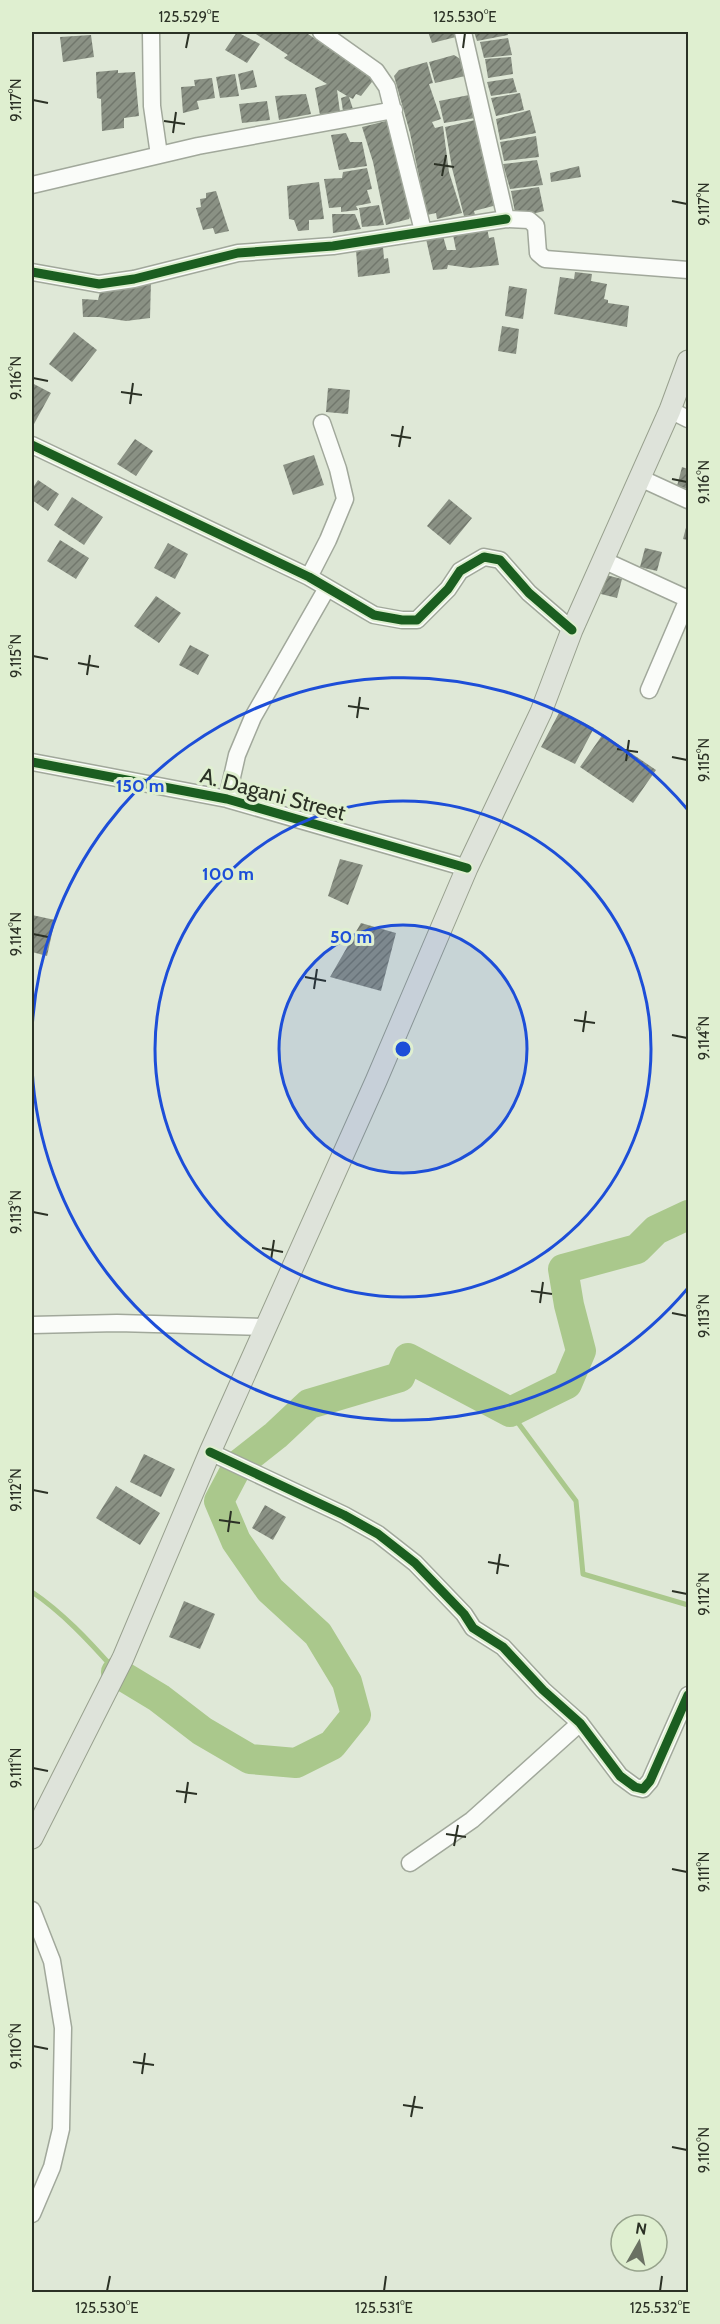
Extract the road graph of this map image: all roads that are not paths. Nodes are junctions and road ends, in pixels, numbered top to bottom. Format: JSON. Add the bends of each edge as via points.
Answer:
{"nodes":[{"id":1,"x":151,"y":32,"type":"edge"},
{"id":2,"x":321,"y":32,"type":"edge"},
{"id":3,"x":463,"y":32,"type":"edge"},
{"id":4,"x":394,"y":110,"type":"junction"},
{"id":5,"x":159,"y":155,"type":"junction"},
{"id":6,"x":32,"y":184,"type":"edge"},
{"id":7,"x":506,"y":219,"type":"junction"},
{"id":8,"x":423,"y":231,"type":"junction"},
{"id":9,"x":688,"y":270,"type":"edge"},
{"id":10,"x":32,"y":272,"type":"edge"},
{"id":11,"x":688,"y":361,"type":"edge"},
{"id":12,"x":679,"y":415,"type":"edge"},
{"id":13,"x":322,"y":423,"type":"dead end"},
{"id":14,"x":32,"y":445,"type":"edge"},
{"id":15,"x":640,"y":478,"type":"junction"},
{"id":16,"x":688,"y":500,"type":"edge"},
{"id":17,"x":603,"y":560,"type":"junction"},
{"id":18,"x":309,"y":577,"type":"junction"},
{"id":19,"x":327,"y":588,"type":"junction"},
{"id":20,"x":688,"y":599,"type":"edge"},
{"id":21,"x":572,"y":630,"type":"junction"},
{"id":22,"x":649,"y":690,"type":"dead end"},
{"id":23,"x":32,"y":762,"type":"edge"},
{"id":24,"x":227,"y":799,"type":"junction"},
{"id":25,"x":467,"y":868,"type":"junction"},
{"id":26,"x":32,"y":1325,"type":"edge"},
{"id":27,"x":267,"y":1327,"type":"junction"},
{"id":28,"x":216,"y":1455,"type":"junction"},
{"id":29,"x":688,"y":1695,"type":"edge"},
{"id":30,"x":579,"y":1723,"type":"junction"},
{"id":31,"x":32,"y":1838,"type":"edge"},
{"id":32,"x":410,"y":1863,"type":"dead end"},
{"id":33,"x":32,"y":1910,"type":"edge"},
{"id":34,"x":32,"y":2214,"type":"edge"}],
"edges":[{"from":1,"to":5,"type":"street","via":[[152,106]]},
{"from":2,"to":4,"type":"street","via":[[376,71],[387,87]]},
{"from":3,"to":7,"type":"street"},
{"from":4,"to":5,"type":"street"},
{"from":4,"to":8,"type":"street"},
{"from":5,"to":6,"type":"street"},
{"from":7,"to":8,"type":"street"},
{"from":7,"to":9,"type":"street","via":[[529,220],[536,226],[538,253],[545,258]]},
{"from":8,"to":10,"type":"street","via":[[333,246],[238,253],[99,284]]},
{"from":11,"to":12,"type":"main road"},
{"from":12,"to":15,"type":"main road"},
{"from":13,"to":18,"type":"street","via":[[345,499]]},
{"from":14,"to":18,"type":"street"},
{"from":15,"to":16,"type":"street"},
{"from":15,"to":17,"type":"main road"},
{"from":17,"to":20,"type":"street"},
{"from":17,"to":21,"type":"main road"},
{"from":18,"to":19,"type":"street"},
{"from":19,"to":21,"type":"street","via":[[375,615],[417,620],[460,572],[484,557],[500,560],[529,593]]},
{"from":19,"to":24,"type":"street","via":[[253,717],[237,755]]},
{"from":20,"to":22,"type":"street"},
{"from":21,"to":25,"type":"main road","via":[[541,712]]},
{"from":23,"to":24,"type":"street","name":"A. Dagani Street"},
{"from":24,"to":25,"type":"street","name":"A. Dagani Street"},
{"from":25,"to":27,"type":"main road"},
{"from":26,"to":27,"type":"street"},
{"from":27,"to":28,"type":"main road"},
{"from":28,"to":30,"type":"street","via":[[378,1534],[415,1563],[473,1628],[502,1647]]},
{"from":28,"to":31,"type":"main road","via":[[123,1658]]},
{"from":29,"to":30,"type":"street","via":[[643,1789],[620,1776]]},
{"from":30,"to":32,"type":"street","via":[[472,1820]]},
{"from":33,"to":34,"type":"street","via":[[52,1960],[63,2028],[61,2129],[52,2167]]}]}
